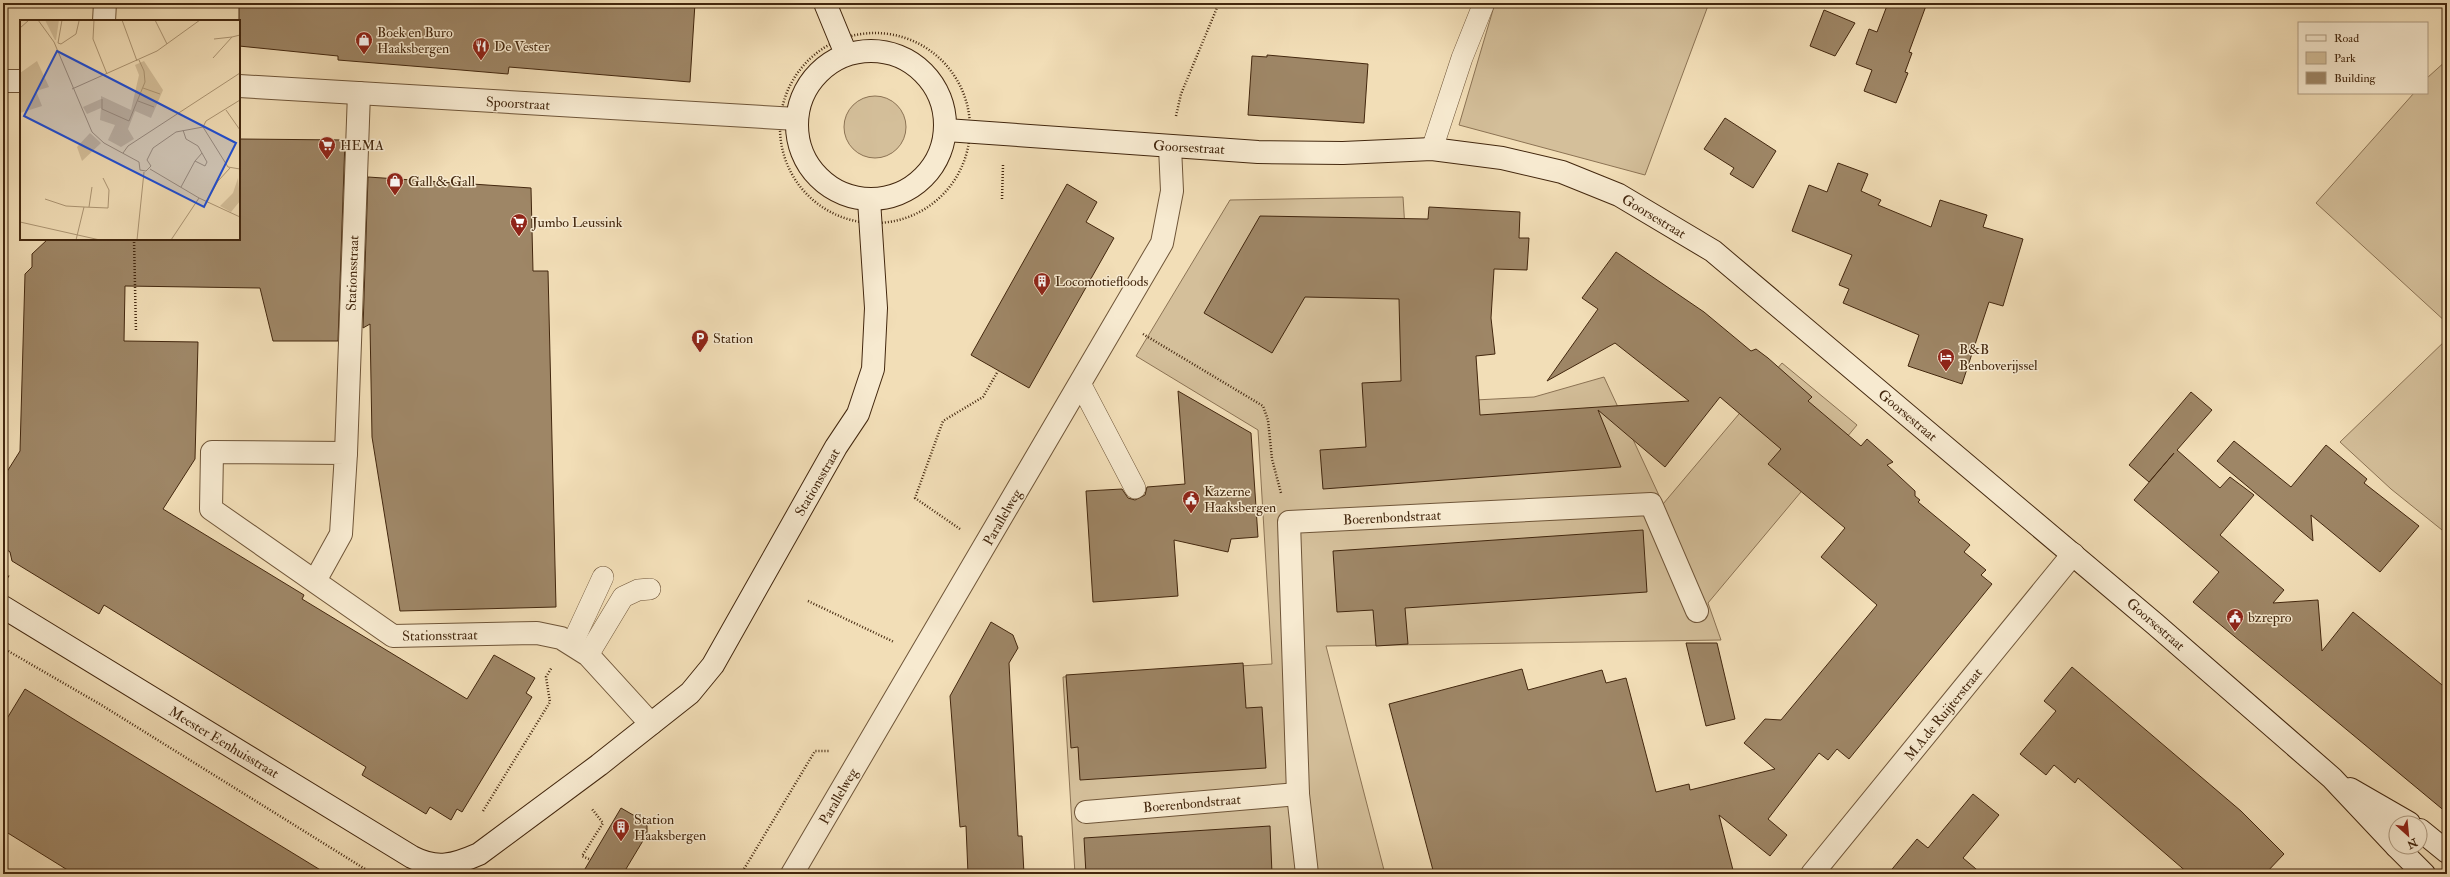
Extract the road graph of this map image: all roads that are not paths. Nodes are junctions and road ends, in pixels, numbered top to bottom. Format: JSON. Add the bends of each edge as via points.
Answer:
{"nodes":[{"id":1,"x":105,"y":3,"type":"edge"},
{"id":2,"x":824,"y":3,"type":"edge"},
{"id":3,"x":1484,"y":3,"type":"edge"},
{"id":4,"x":104,"y":20,"type":"edge"},
{"id":5,"x":843,"y":47,"type":"junction"},
{"id":6,"x":20,"y":81,"type":"edge"},
{"id":7,"x":3,"y":82,"type":"edge"},
{"id":8,"x":240,"y":86,"type":"edge"},
{"id":9,"x":359,"y":93,"type":"junction"},
{"id":10,"x":788,"y":118,"type":"junction"},
{"id":11,"x":946,"y":130,"type":"junction"},
{"id":12,"x":1170,"y":147,"type":"junction"},
{"id":13,"x":1432,"y":149,"type":"junction"},
{"id":14,"x":869,"y":200,"type":"junction"},
{"id":15,"x":1080,"y":383,"type":"junction"},
{"id":16,"x":346,"y":453,"type":"junction"},
{"id":17,"x":1135,"y":488,"type":"dead end"},
{"id":18,"x":2073,"y":554,"type":"junction"},
{"id":19,"x":604,"y":577,"type":"dead end"},
{"id":20,"x":315,"y":581,"type":"junction"},
{"id":21,"x":650,"y":589,"type":"dead end"},
{"id":22,"x":3,"y":607,"type":"edge"},
{"id":23,"x":1697,"y":611,"type":"dead end"},
{"id":24,"x":580,"y":649,"type":"junction"},
{"id":25,"x":651,"y":724,"type":"junction"},
{"id":26,"x":2332,"y":778,"type":"junction"},
{"id":27,"x":1298,"y":794,"type":"junction"},
{"id":28,"x":1086,"y":812,"type":"dead end"},
{"id":29,"x":2395,"y":815,"type":"edge"},
{"id":30,"x":2428,"y":837,"type":"edge"},
{"id":31,"x":2388,"y":838,"type":"edge"},
{"id":32,"x":2447,"y":852,"type":"edge"},
{"id":33,"x":2404,"y":855,"type":"edge"},
{"id":34,"x":450,"y":869,"type":"edge"},
{"id":35,"x":792,"y":874,"type":"edge"},
{"id":36,"x":1307,"y":874,"type":"edge"},
{"id":37,"x":1812,"y":874,"type":"edge"},
{"id":38,"x":2424,"y":874,"type":"edge"}],
"edges":[{"from":1,"to":4,"type":"street"},
{"from":2,"to":5,"type":"street"},
{"from":3,"to":13,"type":"lane","via":[[1462,58]]},
{"from":5,"to":10,"type":"street","via":[[818,73]]},
{"from":5,"to":11,"type":"street","via":[[894,54],[923,70],[941,98],[946,113]]},
{"from":6,"to":7,"type":"street"},
{"from":8,"to":9,"type":"street","name":"Spoorstraat"},
{"from":9,"to":10,"type":"street","name":"Spoorstraat"},
{"from":9,"to":16,"type":"street","name":"Stationsstraat"},
{"from":10,"to":14,"type":"street","via":[[810,168],[822,181],[836,191]]},
{"from":11,"to":12,"type":"street","name":"Goorsestraat"},
{"from":11,"to":14,"type":"street","via":[[937,161],[921,180],[901,194]]},
{"from":12,"to":13,"type":"street","name":"Goorsestraat","via":[[1343,153]]},
{"from":12,"to":15,"type":"street","name":"Parallelweg","via":[[1172,191],[1162,242]]},
{"from":13,"to":18,"type":"street","name":"Goorsestraat","via":[[1502,158],[1562,172],[1620,195],[1713,251]]},
{"from":14,"to":25,"type":"street","name":"Stationsstraat","via":[[876,308],[873,369],[858,414],[836,447],[713,665],[690,693]]},
{"from":15,"to":17,"type":"lane"},
{"from":15,"to":35,"type":"street","name":"Parallelweg"},
{"from":16,"to":20,"type":"street","name":"Stationsstraat","via":[[341,534]]},
{"from":16,"to":20,"type":"street","name":"Stationsstraat","via":[[212,452],[211,509]]},
{"from":18,"to":26,"type":"street","name":"Goorsestraat"},
{"from":18,"to":37,"type":"street","name":"M.A.de Ruijterstraat"},
{"from":19,"to":24,"type":"lane"},
{"from":20,"to":24,"type":"street","name":"Stationsstraat","via":[[393,636],[537,633]]},
{"from":21,"to":24,"type":"lane","via":[[638,590],[623,597]]},
{"from":22,"to":34,"type":"street","name":"Meester Eenhuisstraat","via":[[412,857],[425,864]]},
{"from":23,"to":27,"type":"street","name":"Boerenbondstraat","via":[[1651,504],[1289,522]]},
{"from":24,"to":25,"type":"street"},
{"from":25,"to":34,"type":"street","name":"Stationsstraat","via":[[479,854]]},
{"from":26,"to":29,"type":"street","name":"Goorsestraat"},
{"from":26,"to":31,"type":"street","name":"Goorsestraat"},
{"from":27,"to":28,"type":"street","name":"Boerenbondstraat"},
{"from":27,"to":36,"type":"street"},
{"from":30,"to":32,"type":"street"},
{"from":33,"to":38,"type":"street","name":"Goorsestraat"}]}
